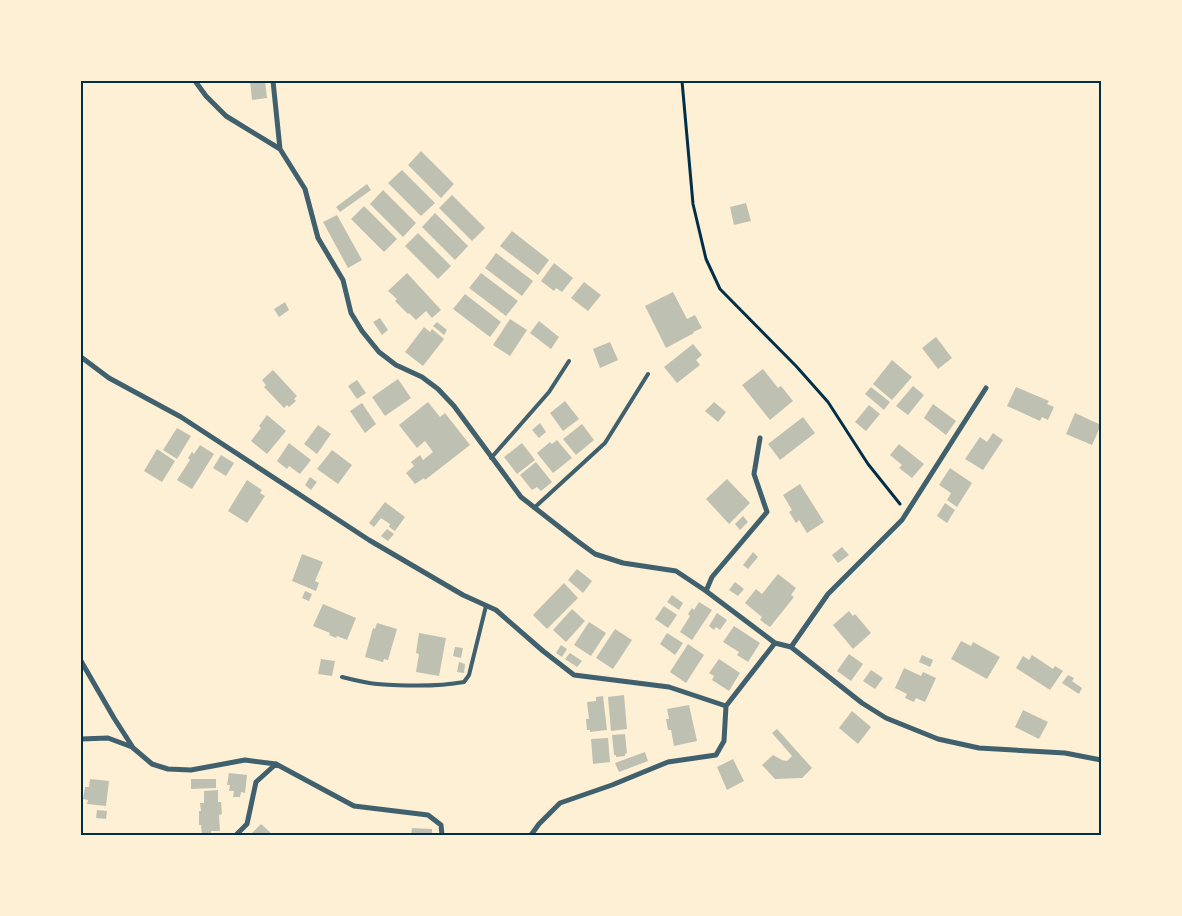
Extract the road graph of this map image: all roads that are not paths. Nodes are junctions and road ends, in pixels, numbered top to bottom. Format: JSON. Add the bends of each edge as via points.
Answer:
{"nodes":[{"id":1,"x":195,"y":81,"type":"edge"},
{"id":2,"x":273,"y":81,"type":"edge"},
{"id":3,"x":280,"y":149,"type":"junction"},
{"id":4,"x":81,"y":357,"type":"edge"},
{"id":5,"x":569,"y":361,"type":"dead end"},
{"id":6,"x":648,"y":374,"type":"dead end"},
{"id":7,"x":986,"y":388,"type":"dead end"},
{"id":8,"x":760,"y":438,"type":"dead end"},
{"id":9,"x":491,"y":458,"type":"junction"},
{"id":10,"x":534,"y":508,"type":"junction"},
{"id":11,"x":706,"y":592,"type":"junction"},
{"id":12,"x":486,"y":606,"type":"junction"},
{"id":13,"x":776,"y":643,"type":"junction"},
{"id":14,"x":791,"y":647,"type":"junction"},
{"id":15,"x":81,"y":661,"type":"edge"},
{"id":16,"x":342,"y":677,"type":"dead end"},
{"id":17,"x":726,"y":706,"type":"junction"},
{"id":18,"x":81,"y":739,"type":"edge"},
{"id":19,"x":132,"y":747,"type":"junction"},
{"id":20,"x":1101,"y":760,"type":"edge"},
{"id":21,"x":276,"y":764,"type":"junction"},
{"id":22,"x":236,"y":835,"type":"edge"},
{"id":23,"x":442,"y":835,"type":"edge"},
{"id":24,"x":532,"y":835,"type":"edge"}],
"edges":[{"from":1,"to":3,"type":"street","via":[[226,116]]},
{"from":2,"to":3,"type":"street"},
{"from":3,"to":9,"type":"street","via":[[305,189],[318,238],[343,280],[351,313],[362,332],[378,352],[438,389]]},
{"from":4,"to":12,"type":"street","via":[[109,378],[181,417],[370,540]]},
{"from":5,"to":9,"type":"lane","via":[[549,392]]},
{"from":6,"to":10,"type":"lane","via":[[605,443]]},
{"from":7,"to":14,"type":"street","via":[[902,520],[828,594]]},
{"from":8,"to":11,"type":"street","via":[[754,474],[767,512],[712,577]]},
{"from":9,"to":10,"type":"street","via":[[521,498]]},
{"from":10,"to":11,"type":"street","via":[[594,554],[623,563],[676,571]]},
{"from":11,"to":13,"type":"street"},
{"from":12,"to":16,"type":"lane","via":[[469,675],[464,682],[376,684]]},
{"from":12,"to":17,"type":"street","via":[[496,610],[574,675],[669,687]]},
{"from":13,"to":14,"type":"street"},
{"from":13,"to":17,"type":"street"},
{"from":14,"to":20,"type":"street","via":[[862,703],[886,718],[938,739],[979,748],[1065,753]]},
{"from":15,"to":19,"type":"street"},
{"from":17,"to":24,"type":"street","via":[[724,741],[716,755],[668,762],[560,803],[538,824]]},
{"from":18,"to":19,"type":"street","via":[[108,738]]},
{"from":19,"to":21,"type":"street","via":[[152,764],[168,769],[191,770],[244,760]]},
{"from":21,"to":22,"type":"street","via":[[256,782],[247,824]]},
{"from":21,"to":23,"type":"street","via":[[354,806],[428,815],[441,825]]}]}
